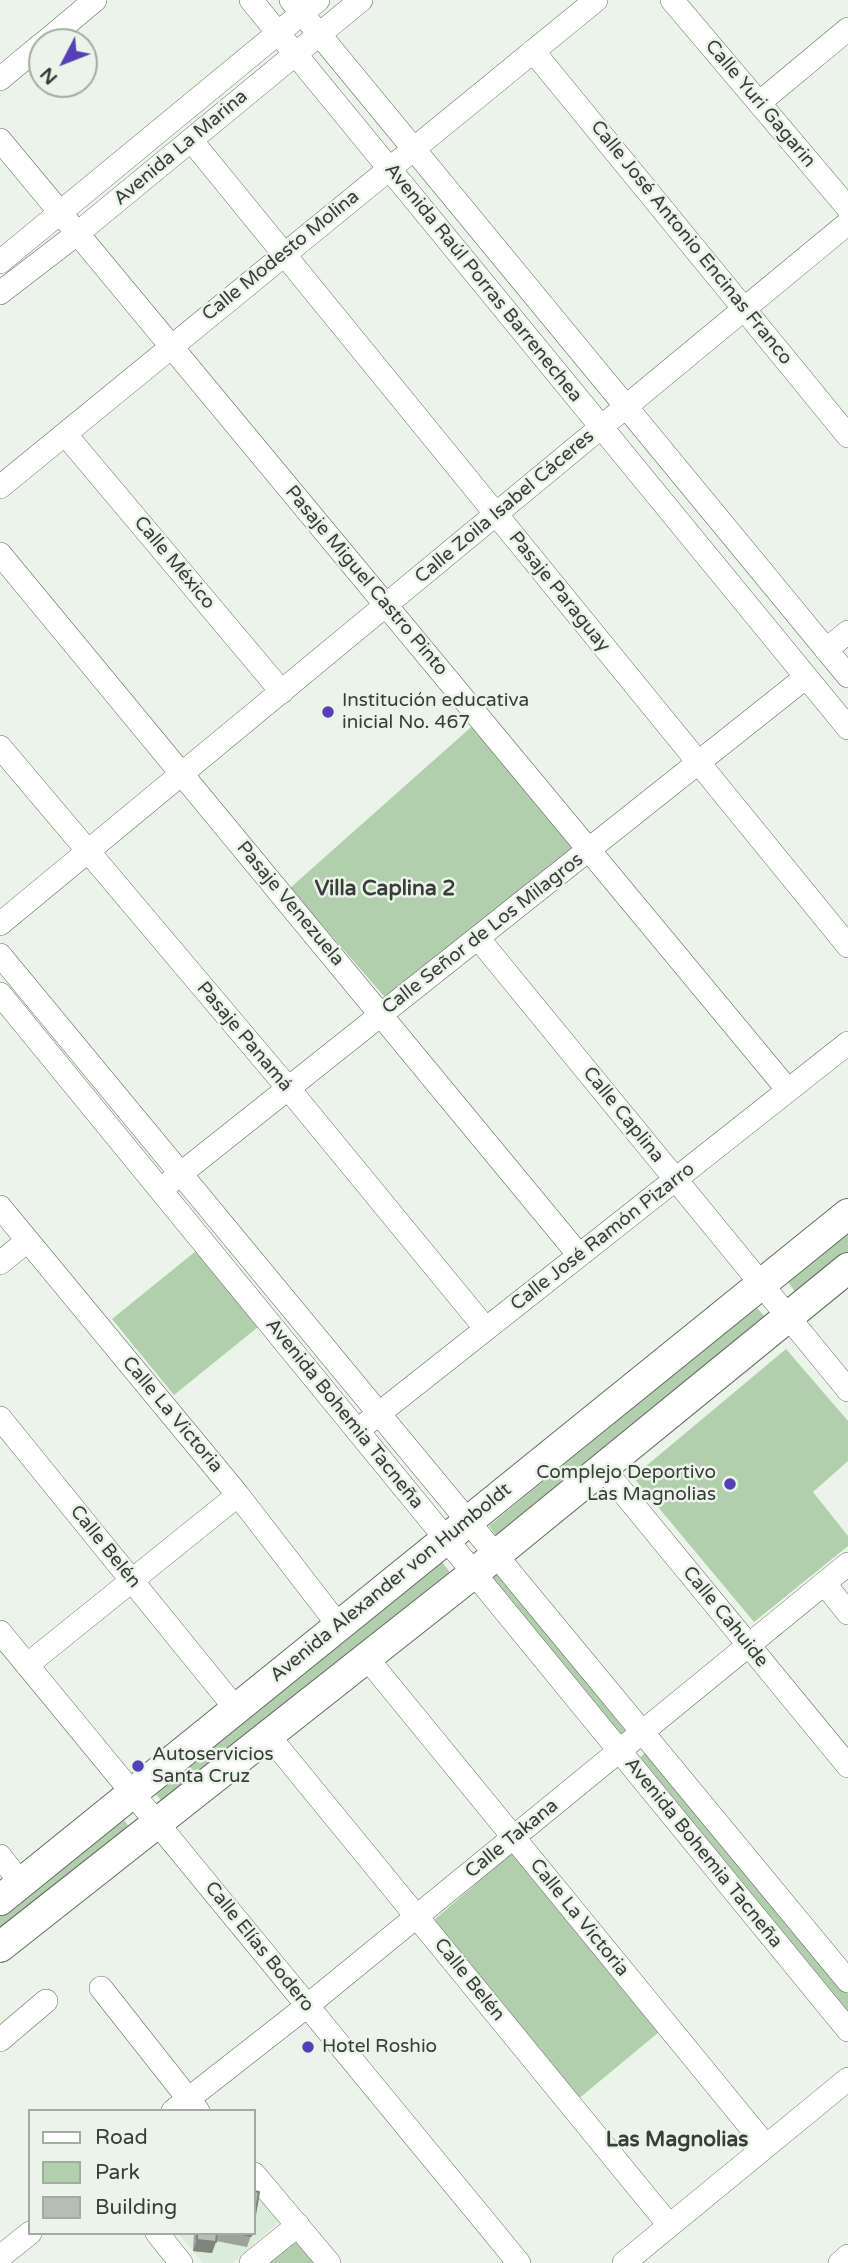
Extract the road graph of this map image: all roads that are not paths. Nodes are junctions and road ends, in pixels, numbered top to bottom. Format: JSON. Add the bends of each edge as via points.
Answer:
{"nodes":[{"id":1,"x":251,"y":0,"type":"edge"},
{"id":2,"x":360,"y":0,"type":"edge"},
{"id":3,"x":596,"y":0,"type":"edge"},
{"id":4,"x":672,"y":0,"type":"edge"},
{"id":5,"x":81,"y":4,"type":"edge"},
{"id":6,"x":303,"y":4,"type":"edge"},
{"id":7,"x":58,"y":28,"type":"edge"},
{"id":8,"x":848,"y":29,"type":"edge"},
{"id":9,"x":278,"y":33,"type":"junction"},
{"id":10,"x":319,"y":34,"type":"junction"},
{"id":11,"x":533,"y":51,"type":"junction"},
{"id":12,"x":295,"y":54,"type":"junction"},
{"id":13,"x":28,"y":56,"type":"edge"},
{"id":14,"x":0,"y":79,"type":"edge"},
{"id":15,"x":759,"y":103,"type":"junction"},
{"id":16,"x":0,"y":140,"type":"edge"},
{"id":17,"x":191,"y":140,"type":"junction"},
{"id":18,"x":413,"y":148,"type":"junction"},
{"id":19,"x":389,"y":168,"type":"junction"},
{"id":20,"x":848,"y":208,"type":"edge"},
{"id":21,"x":60,"y":212,"type":"junction"},
{"id":22,"x":848,"y":223,"type":"edge"},
{"id":23,"x":78,"y":233,"type":"junction"},
{"id":24,"x":284,"y":254,"type":"junction"},
{"id":25,"x":0,"y":262,"type":"edge"},
{"id":26,"x":0,"y":293,"type":"edge"},
{"id":27,"x":744,"y":309,"type":"junction"},
{"id":28,"x":172,"y":346,"type":"junction"},
{"id":29,"x":626,"y":407,"type":"junction"},
{"id":30,"x":601,"y":428,"type":"junction"},
{"id":31,"x":65,"y":433,"type":"junction"},
{"id":32,"x":848,"y":436,"type":"edge"},
{"id":33,"x":0,"y":487,"type":"edge"},
{"id":34,"x":496,"y":514,"type":"junction"},
{"id":35,"x":0,"y":554,"type":"edge"},
{"id":36,"x":386,"y":605,"type":"junction"},
{"id":37,"x":848,"y":632,"type":"edge"},
{"id":38,"x":826,"y":650,"type":"junction"},
{"id":39,"x":848,"y":676,"type":"edge"},
{"id":40,"x":806,"y":677,"type":"junction"},
{"id":41,"x":282,"y":692,"type":"junction"},
{"id":42,"x":848,"y":728,"type":"edge"},
{"id":43,"x":0,"y":747,"type":"edge"},
{"id":44,"x":699,"y":763,"type":"junction"},
{"id":45,"x":182,"y":774,"type":"junction"},
{"id":46,"x":589,"y":850,"type":"junction"},
{"id":47,"x":87,"y":852,"type":"junction"},
{"id":48,"x":0,"y":924,"type":"edge"},
{"id":49,"x":478,"y":938,"type":"junction"},
{"id":50,"x":848,"y":946,"type":"edge"},
{"id":51,"x":0,"y":955,"type":"edge"},
{"id":52,"x":1,"y":997,"type":"edge"},
{"id":53,"x":381,"y":1015,"type":"junction"},
{"id":54,"x":848,"y":1043,"type":"edge"},
{"id":55,"x":288,"y":1088,"type":"junction"},
{"id":56,"x":788,"y":1090,"type":"junction"},
{"id":57,"x":181,"y":1174,"type":"junction"},
{"id":58,"x":675,"y":1179,"type":"junction"},
{"id":59,"x":161,"y":1190,"type":"junction"},
{"id":60,"x":0,"y":1207,"type":"edge"},
{"id":61,"x":848,"y":1214,"type":"edge"},
{"id":62,"x":27,"y":1241,"type":"junction"},
{"id":63,"x":579,"y":1255,"type":"junction"},
{"id":64,"x":0,"y":1263,"type":"edge"},
{"id":65,"x":848,"y":1268,"type":"edge"},
{"id":66,"x":761,"y":1284,"type":"junction"},
{"id":67,"x":788,"y":1318,"type":"junction"},
{"id":68,"x":486,"y":1329,"type":"junction"},
{"id":69,"x":848,"y":1390,"type":"edge"},
{"id":70,"x":379,"y":1414,"type":"junction"},
{"id":71,"x":0,"y":1418,"type":"edge"},
{"id":72,"x":357,"y":1430,"type":"junction"},
{"id":73,"x":603,"y":1468,"type":"junction"},
{"id":74,"x":238,"y":1495,"type":"junction"},
{"id":75,"x":457,"y":1530,"type":"junction"},
{"id":76,"x":848,"y":1563,"type":"edge"},
{"id":77,"x":485,"y":1564,"type":"junction"},
{"id":78,"x":131,"y":1579,"type":"junction"},
{"id":79,"x":824,"y":1583,"type":"junction"},
{"id":80,"x":848,"y":1613,"type":"edge"},
{"id":81,"x":339,"y":1626,"type":"junction"},
{"id":82,"x":0,"y":1632,"type":"edge"},
{"id":83,"x":748,"y":1646,"type":"junction"},
{"id":84,"x":366,"y":1657,"type":"junction"},
{"id":85,"x":27,"y":1665,"type":"junction"},
{"id":86,"x":236,"y":1709,"type":"junction"},
{"id":87,"x":642,"y":1732,"type":"junction"},
{"id":88,"x":268,"y":1735,"type":"junction"},
{"id":89,"x":620,"y":1751,"type":"junction"},
{"id":90,"x":848,"y":1766,"type":"edge"},
{"id":91,"x":133,"y":1793,"type":"junction"},
{"id":92,"x":157,"y":1823,"type":"junction"},
{"id":93,"x":513,"y":1838,"type":"junction"},
{"id":94,"x":0,"y":1856,"type":"edge"},
{"id":95,"x":11,"y":1891,"type":"edge"},
{"id":96,"x":416,"y":1916,"type":"junction"},
{"id":97,"x":0,"y":1947,"type":"edge"},
{"id":98,"x":848,"y":1981,"type":"edge"},
{"id":99,"x":101,"y":1988,"type":"dead end"},
{"id":100,"x":46,"y":2001,"type":"dead end"},
{"id":101,"x":307,"y":2006,"type":"junction"},
{"id":102,"x":848,"y":2030,"type":"edge"},
{"id":103,"x":0,"y":2040,"type":"edge"},
{"id":104,"x":848,"y":2079,"type":"edge"},
{"id":105,"x":186,"y":2107,"type":"edge"},
{"id":106,"x":766,"y":2146,"type":"junction"},
{"id":107,"x":256,"y":2176,"type":"edge"},
{"id":108,"x":298,"y":2225,"type":"junction"},
{"id":109,"x":669,"y":2225,"type":"junction"},
{"id":110,"x":28,"y":2235,"type":"edge"},
{"id":111,"x":158,"y":2235,"type":"edge"},
{"id":112,"x":848,"y":2256,"type":"edge"},
{"id":113,"x":2,"y":2258,"type":"edge"},
{"id":114,"x":181,"y":2263,"type":"edge"},
{"id":115,"x":251,"y":2263,"type":"edge"},
{"id":116,"x":329,"y":2263,"type":"edge"},
{"id":117,"x":519,"y":2263,"type":"edge"},
{"id":118,"x":624,"y":2263,"type":"edge"},
{"id":119,"x":840,"y":2263,"type":"edge"}],
"edges":[{"from":1,"to":9,"type":"street","name":"Avenida Raúl Porras Barrenechea"},
{"from":2,"to":10,"type":"street","name":"Avenida La Marina"},
{"from":3,"to":11,"type":"street","name":"Calle Modesto Molina"},
{"from":4,"to":15,"type":"street","name":"Calle Yuri Gagarin"},
{"from":5,"to":7,"type":"street"},
{"from":6,"to":9,"type":"street","name":"Avenida La Marina"},
{"from":6,"to":10,"type":"street","name":"Avenida Raúl Porras Barrenechea"},
{"from":8,"to":15,"type":"street"},
{"from":9,"to":12,"type":"street","name":"Avenida Raúl Porras Barrenechea"},
{"from":9,"to":21,"type":"street","name":"Avenida La Marina"},
{"from":10,"to":12,"type":"street","name":"Avenida La Marina"},
{"from":10,"to":18,"type":"street","name":"Avenida Raúl Porras Barrenechea"},
{"from":11,"to":18,"type":"street","name":"Calle Modesto Molina"},
{"from":11,"to":27,"type":"street","name":"Calle José Antonio Encinas Franco"},
{"from":12,"to":17,"type":"street","name":"Avenida La Marina"},
{"from":12,"to":19,"type":"street","name":"Avenida Raúl Porras Barrenechea"},
{"from":13,"to":14,"type":"street"},
{"from":15,"to":20,"type":"street","name":"Calle Yuri Gagarin"},
{"from":16,"to":21,"type":"street","name":"Pasaje Miguel Castro Pinto"},
{"from":17,"to":23,"type":"street","name":"Avenida La Marina"},
{"from":17,"to":24,"type":"street","name":"Pasaje Paraguay"},
{"from":18,"to":19,"type":"street","name":"Calle Modesto Molina"},
{"from":18,"to":29,"type":"street","name":"Avenida Raúl Porras Barrenechea"},
{"from":19,"to":24,"type":"street","name":"Calle Modesto Molina"},
{"from":19,"to":30,"type":"street","name":"Avenida Raúl Porras Barrenechea"},
{"from":21,"to":23,"type":"street","name":"Pasaje Miguel Castro Pinto"},
{"from":21,"to":25,"type":"street","name":"Avenida La Marina"},
{"from":22,"to":27,"type":"street","name":"Calle Zoila Isabel Cáceres"},
{"from":23,"to":26,"type":"street","name":"Avenida La Marina"},
{"from":23,"to":28,"type":"street","name":"Pasaje Miguel Castro Pinto"},
{"from":24,"to":28,"type":"street","name":"Calle Modesto Molina"},
{"from":24,"to":34,"type":"street","name":"Pasaje Paraguay"},
{"from":27,"to":29,"type":"street","name":"Calle Zoila Isabel Cáceres"},
{"from":27,"to":32,"type":"street","name":"Calle José Antonio Encinas Franco"},
{"from":28,"to":31,"type":"street","name":"Calle Modesto Molina"},
{"from":28,"to":36,"type":"street","name":"Pasaje Miguel Castro Pinto"},
{"from":29,"to":30,"type":"street","name":"Calle Zoila Isabel Cáceres"},
{"from":29,"to":38,"type":"street","name":"Avenida Raúl Porras Barrenechea"},
{"from":30,"to":34,"type":"street","name":"Calle Zoila Isabel Cáceres"},
{"from":30,"to":40,"type":"street","name":"Avenida Raúl Porras Barrenechea"},
{"from":31,"to":33,"type":"street","name":"Calle Modesto Molina"},
{"from":31,"to":41,"type":"street","name":"Calle México"},
{"from":34,"to":36,"type":"street","name":"Calle Zoila Isabel Cáceres"},
{"from":34,"to":44,"type":"street","name":"Pasaje Paraguay"},
{"from":35,"to":45,"type":"street","name":"Pasaje Venezuela"},
{"from":36,"to":41,"type":"street","name":"Calle Zoila Isabel Cáceres"},
{"from":36,"to":46,"type":"street","name":"Pasaje Miguel Castro Pinto"},
{"from":37,"to":38,"type":"street"},
{"from":38,"to":39,"type":"street","name":"Avenida Raúl Porras Barrenechea"},
{"from":40,"to":42,"type":"street","name":"Avenida Raúl Porras Barrenechea"},
{"from":40,"to":44,"type":"street","name":"Calle Señor de Los Milagros"},
{"from":41,"to":45,"type":"street","name":"Calle Zoila Isabel Cáceres"},
{"from":43,"to":47,"type":"street","name":"Pasaje Panamá"},
{"from":44,"to":46,"type":"street","name":"Calle Señor de Los Milagros"},
{"from":44,"to":50,"type":"street","name":"Pasaje Paraguay"},
{"from":45,"to":47,"type":"street","name":"Calle Zoila Isabel Cáceres"},
{"from":45,"to":53,"type":"street","name":"Pasaje Venezuela"},
{"from":46,"to":49,"type":"street","name":"Calle Señor de Los Milagros"},
{"from":46,"to":56,"type":"street","name":"Pasaje Miguel Castro Pinto"},
{"from":47,"to":48,"type":"street","name":"Calle Zoila Isabel Cáceres"},
{"from":47,"to":55,"type":"street","name":"Pasaje Panamá"},
{"from":49,"to":53,"type":"street","name":"Calle Señor de Los Milagros"},
{"from":49,"to":58,"type":"street","name":"Calle Caplina"},
{"from":51,"to":57,"type":"street","name":"Avenida Bohemia Tacneña"},
{"from":52,"to":59,"type":"street","name":"Avenida Bohemia Tacneña"},
{"from":53,"to":55,"type":"street","name":"Calle Señor de Los Milagros"},
{"from":53,"to":63,"type":"street","name":"Pasaje Venezuela"},
{"from":54,"to":56,"type":"street","name":"Calle José Ramón Pizarro"},
{"from":55,"to":57,"type":"street","name":"Calle Señor de Los Milagros"},
{"from":55,"to":68,"type":"street","name":"Pasaje Panamá"},
{"from":56,"to":58,"type":"street","name":"Calle José Ramón Pizarro"},
{"from":57,"to":59,"type":"street","name":"Calle Señor de Los Milagros"},
{"from":57,"to":70,"type":"street","name":"Avenida Bohemia Tacneña"},
{"from":58,"to":63,"type":"street","name":"Calle José Ramón Pizarro"},
{"from":58,"to":66,"type":"street","name":"Calle Caplina"},
{"from":59,"to":72,"type":"street","name":"Avenida Bohemia Tacneña"},
{"from":60,"to":62,"type":"street","name":"Calle La Victoria"},
{"from":61,"to":66,"type":"main road","name":"Avenida Alexander von Humboldt"},
{"from":62,"to":64,"type":"street"},
{"from":62,"to":74,"type":"street","name":"Calle La Victoria"},
{"from":63,"to":68,"type":"street","name":"Calle José Ramón Pizarro"},
{"from":65,"to":67,"type":"main road"},
{"from":66,"to":67,"type":"street","name":"Calle Caplina"},
{"from":66,"to":75,"type":"main road","name":"Avenida Alexander von Humboldt"},
{"from":67,"to":69,"type":"street","name":"Calle Caplina"},
{"from":67,"to":73,"type":"main road"},
{"from":68,"to":70,"type":"street","name":"Calle José Ramón Pizarro"},
{"from":70,"to":72,"type":"street","name":"Calle José Ramón Pizarro"},
{"from":70,"to":75,"type":"street","name":"Avenida Bohemia Tacneña"},
{"from":71,"to":78,"type":"street","name":"Calle Belén"},
{"from":72,"to":75,"type":"street","name":"Avenida Bohemia Tacneña"},
{"from":73,"to":77,"type":"main road"},
{"from":73,"to":83,"type":"street","name":"Calle Cahuide"},
{"from":74,"to":78,"type":"street"},
{"from":74,"to":81,"type":"street","name":"Calle La Victoria"},
{"from":75,"to":77,"type":"street","name":"Avenida Bohemia Tacneña"},
{"from":75,"to":81,"type":"main road","name":"Avenida Alexander von Humboldt"},
{"from":76,"to":79,"type":"street","name":"Calle Takana"},
{"from":77,"to":84,"type":"main road"},
{"from":77,"to":87,"type":"street","name":"Avenida Bohemia Tacneña"},
{"from":77,"to":89,"type":"street","name":"Avenida Bohemia Tacneña"},
{"from":78,"to":85,"type":"street"},
{"from":78,"to":86,"type":"street","name":"Calle Belén"},
{"from":79,"to":80,"type":"street"},
{"from":79,"to":83,"type":"street","name":"Calle Takana"},
{"from":81,"to":86,"type":"main road","name":"Avenida Alexander von Humboldt"},
{"from":82,"to":85,"type":"street","name":"Calle Elías Bodero"},
{"from":83,"to":87,"type":"street","name":"Calle Takana"},
{"from":83,"to":90,"type":"street","name":"Calle Cahuide"},
{"from":84,"to":88,"type":"main road"},
{"from":84,"to":93,"type":"street","name":"Calle La Victoria"},
{"from":85,"to":91,"type":"street","name":"Calle Elías Bodero"},
{"from":86,"to":91,"type":"main road","name":"Avenida Alexander von Humboldt"},
{"from":87,"to":89,"type":"street","name":"Calle Takana"},
{"from":87,"to":98,"type":"street","name":"Avenida Bohemia Tacneña"},
{"from":88,"to":92,"type":"main road"},
{"from":88,"to":96,"type":"street","name":"Calle Belén"},
{"from":89,"to":93,"type":"street","name":"Calle Takana"},
{"from":89,"to":102,"type":"street","name":"Avenida Bohemia Tacneña"},
{"from":91,"to":92,"type":"street","name":"Calle Elías Bodero"},
{"from":91,"to":95,"type":"main road","name":"Avenida Alexander von Humboldt"},
{"from":92,"to":97,"type":"main road"},
{"from":92,"to":101,"type":"street","name":"Calle Elías Bodero"},
{"from":93,"to":96,"type":"street","name":"Calle Takana"},
{"from":93,"to":106,"type":"street","name":"Calle La Victoria"},
{"from":94,"to":95,"type":"street"},
{"from":96,"to":101,"type":"street","name":"Calle Takana"},
{"from":96,"to":109,"type":"street","name":"Calle Belén"},
{"from":99,"to":105,"type":"street"},
{"from":100,"to":103,"type":"street"},
{"from":101,"to":105,"type":"street","name":"Calle Takana"},
{"from":101,"to":117,"type":"street","name":"Calle Elías Bodero"},
{"from":104,"to":106,"type":"street"},
{"from":106,"to":109,"type":"street"},
{"from":107,"to":108,"type":"street"},
{"from":108,"to":115,"type":"street"},
{"from":108,"to":116,"type":"street"},
{"from":109,"to":118,"type":"street"},
{"from":110,"to":113,"type":"street"},
{"from":111,"to":114,"type":"street"},
{"from":112,"to":119,"type":"street"}]}
